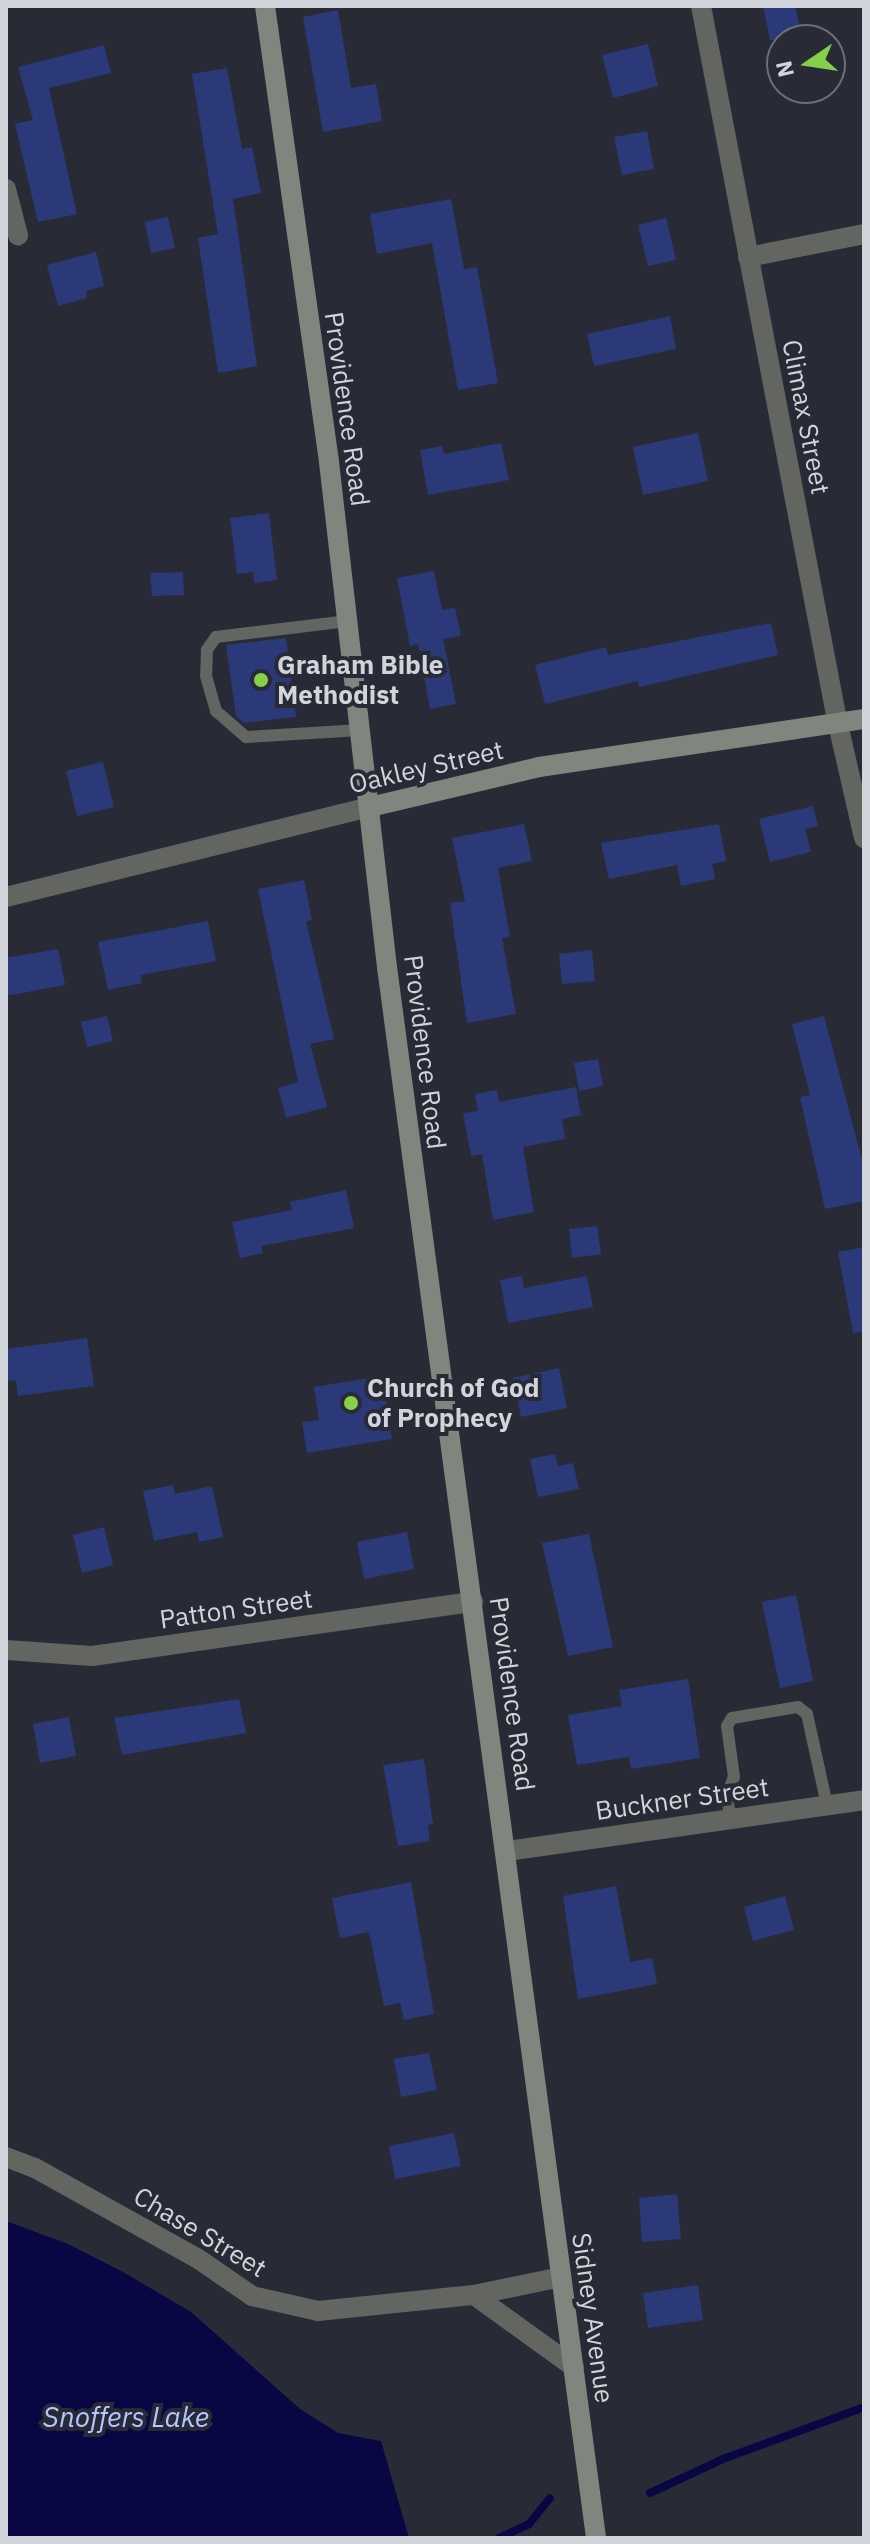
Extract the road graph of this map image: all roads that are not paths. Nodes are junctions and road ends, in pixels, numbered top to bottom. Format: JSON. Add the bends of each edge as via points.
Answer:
{"nodes":[{"id":1,"x":265,"y":6,"type":"edge"},
{"id":2,"x":701,"y":6,"type":"edge"},
{"id":3,"x":6,"y":189,"type":"edge"},
{"id":4,"x":864,"y":234,"type":"edge"},
{"id":5,"x":18,"y":235,"type":"dead end"},
{"id":6,"x":748,"y":257,"type":"junction"},
{"id":7,"x":348,"y":621,"type":"junction"},
{"id":8,"x":864,"y":719,"type":"edge"},
{"id":9,"x":837,"y":720,"type":"junction"},
{"id":10,"x":361,"y":730,"type":"junction"},
{"id":11,"x":370,"y":807,"type":"junction"},
{"id":12,"x":864,"y":838,"type":"edge"},
{"id":13,"x":6,"y":897,"type":"edge"},
{"id":14,"x":473,"y":1602,"type":"junction"},
{"id":15,"x":6,"y":1650,"type":"edge"},
{"id":16,"x":864,"y":1800,"type":"edge"},
{"id":17,"x":827,"y":1805,"type":"junction"},
{"id":18,"x":730,"y":1817,"type":"junction"},
{"id":19,"x":507,"y":1851,"type":"junction"},
{"id":20,"x":538,"y":2104,"type":"joint"},
{"id":21,"x":6,"y":2157,"type":"edge"},
{"id":22,"x":561,"y":2277,"type":"junction"},
{"id":23,"x":474,"y":2295,"type":"junction"},
{"id":24,"x":574,"y":2367,"type":"junction"},
{"id":25,"x":596,"y":2538,"type":"edge"}],
"edges":[{"from":1,"to":7,"type":"street","name":"Providence Road"},
{"from":2,"to":6,"type":"street","name":"Climax Street"},
{"from":3,"to":5,"type":"street"},
{"from":4,"to":6,"type":"street"},
{"from":6,"to":9,"type":"street","name":"Climax Street"},
{"from":7,"to":10,"type":"street","name":"Providence Road"},
{"from":7,"to":10,"type":"lane","via":[[216,637],[207,650],[206,676],[216,711],[246,737]]},
{"from":8,"to":9,"type":"street","name":"Oakley Street"},
{"from":9,"to":11,"type":"street","name":"Oakley Street","via":[[539,767]]},
{"from":9,"to":12,"type":"street","name":"Climax Street"},
{"from":10,"to":11,"type":"street","name":"Providence Road"},
{"from":11,"to":13,"type":"street","name":"Oakley Street"},
{"from":11,"to":14,"type":"street","name":"Providence Road"},
{"from":14,"to":15,"type":"street","name":"Patton Street","via":[[92,1656]]},
{"from":14,"to":19,"type":"street","name":"Providence Road"},
{"from":16,"to":17,"type":"street","name":"Buckner Street"},
{"from":17,"to":18,"type":"street","name":"Buckner Street"},
{"from":17,"to":18,"type":"lane","via":[[807,1714],[798,1707],[732,1718],[727,1726],[734,1777],[727,1795]]},
{"from":18,"to":19,"type":"street","name":"Buckner Street"},
{"from":19,"to":20,"type":"street","name":"Providence Road"},
{"from":20,"to":22,"type":"street","name":"Sidney Avenue"},
{"from":21,"to":23,"type":"street","name":"Chase Street","via":[[183,2250],[252,2296],[291,2308],[345,2311]]},
{"from":22,"to":23,"type":"street","name":"Chase Street"},
{"from":22,"to":24,"type":"street","name":"Sidney Avenue"},
{"from":23,"to":24,"type":"street"},
{"from":24,"to":25,"type":"street","name":"Sidney Avenue"}]}
